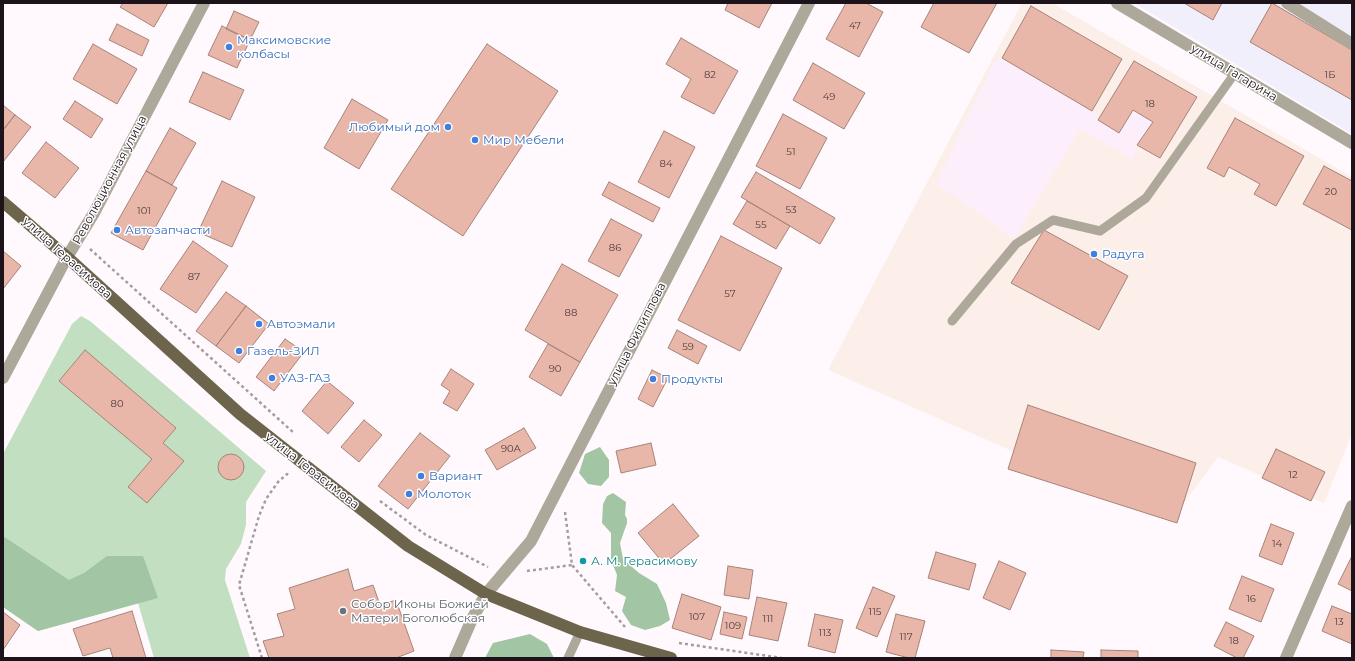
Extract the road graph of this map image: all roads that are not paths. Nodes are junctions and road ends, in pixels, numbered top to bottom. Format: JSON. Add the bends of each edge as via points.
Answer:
{"nodes":[{"id":1,"x":204,"y":3,"type":"edge"},
{"id":2,"x":809,"y":3,"type":"edge"},
{"id":3,"x":1117,"y":3,"type":"edge"},
{"id":4,"x":1287,"y":3,"type":"edge"},
{"id":5,"x":1352,"y":44,"type":"edge"},
{"id":6,"x":1235,"y":73,"type":"junction"},
{"id":7,"x":1352,"y":143,"type":"edge"},
{"id":8,"x":3,"y":202,"type":"edge"},
{"id":9,"x":67,"y":258,"type":"junction"},
{"id":10,"x":952,"y":321,"type":"dead end"},
{"id":11,"x":3,"y":378,"type":"edge"},
{"id":12,"x":1352,"y":506,"type":"edge"},
{"id":13,"x":486,"y":594,"type":"junction"},
{"id":14,"x":580,"y":632,"type":"junction"},
{"id":15,"x":455,"y":658,"type":"edge"},
{"id":16,"x":568,"y":658,"type":"edge"},
{"id":17,"x":671,"y":658,"type":"edge"},
{"id":18,"x":1286,"y":658,"type":"edge"}],
"edges":[{"from":1,"to":9,"type":"street","name":"Революционная улица","via":[[94,213]]},
{"from":2,"to":13,"type":"street","name":"улица Филиппова","via":[[531,541]]},
{"from":3,"to":6,"type":"street","name":"улица Гагарина"},
{"from":4,"to":5,"type":"street"},
{"from":6,"to":7,"type":"street","name":"улица Гагарина"},
{"from":6,"to":10,"type":"lane","via":[[1146,198],[1100,231],[1053,220],[1016,244]]},
{"from":8,"to":9,"type":"main road","name":"улица Герасимова"},
{"from":9,"to":11,"type":"street","name":"Революционная улица"},
{"from":9,"to":13,"type":"main road","name":"улица Герасимова","via":[[240,414],[408,546]]},
{"from":12,"to":18,"type":"street"},
{"from":13,"to":14,"type":"main road","name":"улица Герасимова"},
{"from":13,"to":15,"type":"street","name":"улица Филиппова"},
{"from":14,"to":16,"type":"lane"},
{"from":14,"to":17,"type":"main road","name":"улица Герасимова"}]}
